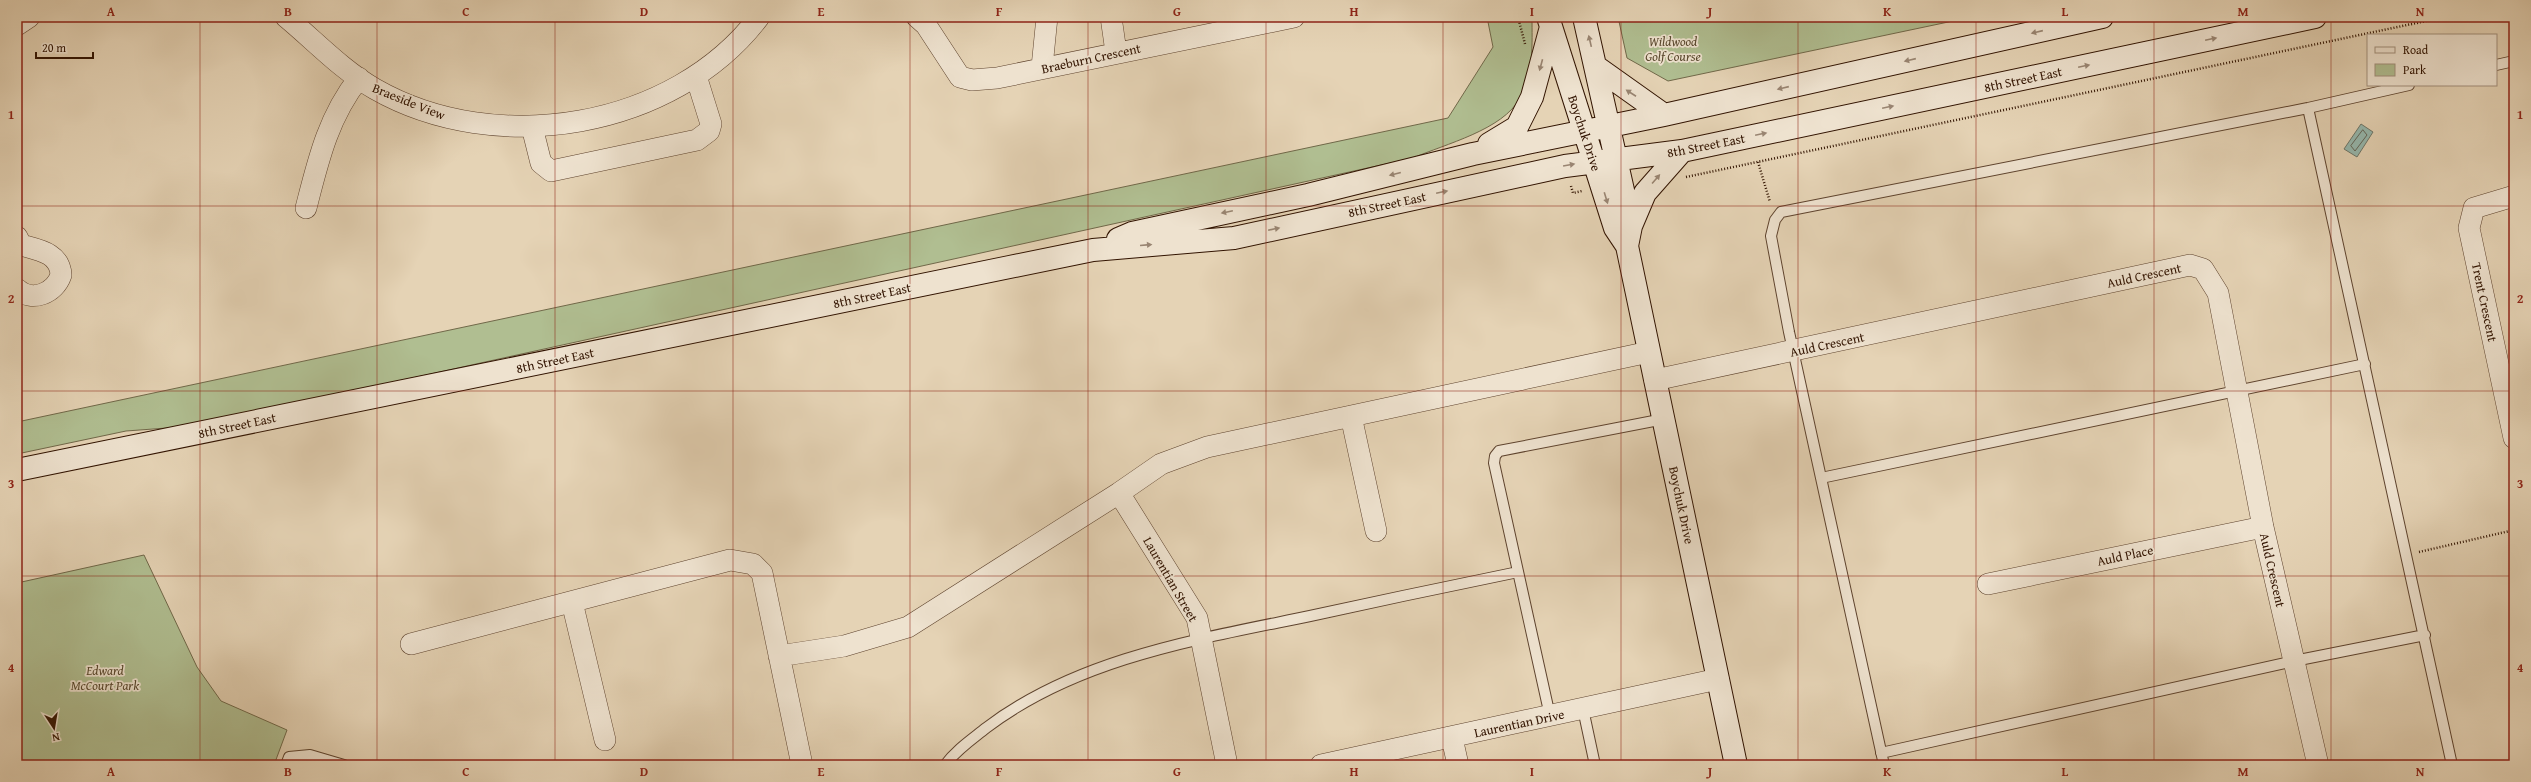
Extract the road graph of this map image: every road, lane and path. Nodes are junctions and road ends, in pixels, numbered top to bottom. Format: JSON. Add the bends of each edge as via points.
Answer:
{"nodes":[{"id":1,"x":29,"y":17,"type":"edge"},
{"id":2,"x":286,"y":17,"type":"edge"},
{"id":3,"x":759,"y":17,"type":"edge"},
{"id":4,"x":917,"y":17,"type":"edge"},
{"id":5,"x":1047,"y":17,"type":"edge"},
{"id":6,"x":1111,"y":17,"type":"edge"},
{"id":7,"x":1294,"y":17,"type":"edge"},
{"id":8,"x":1584,"y":17,"type":"edge"},
{"id":9,"x":2102,"y":17,"type":"edge"},
{"id":10,"x":2315,"y":17,"type":"edge"},
{"id":11,"x":2445,"y":17,"type":"edge"},
{"id":12,"x":1550,"y":22,"type":"edge"},
{"id":13,"x":17,"y":25,"type":"edge"},
{"id":14,"x":1116,"y":52,"type":"junction"},
{"id":15,"x":2514,"y":61,"type":"edge"},
{"id":16,"x":2497,"y":65,"type":"edge"},
{"id":17,"x":1595,"y":66,"type":"junction"},
{"id":18,"x":1042,"y":67,"type":"junction"},
{"id":19,"x":696,"y":76,"type":"junction"},
{"id":20,"x":359,"y":78,"type":"junction"},
{"id":21,"x":2405,"y":86,"type":"edge"},
{"id":22,"x":2308,"y":108,"type":"junction"},
{"id":23,"x":1664,"y":115,"type":"junction"},
{"id":24,"x":1609,"y":126,"type":"junction"},
{"id":25,"x":532,"y":127,"type":"junction"},
{"id":26,"x":1584,"y":130,"type":"junction"},
{"id":27,"x":1682,"y":151,"type":"junction"},
{"id":28,"x":1473,"y":154,"type":"junction"},
{"id":29,"x":1618,"y":158,"type":"junction"},
{"id":30,"x":1593,"y":161,"type":"junction"},
{"id":31,"x":1758,"y":162,"type":"junction"},
{"id":32,"x":1565,"y":166,"type":"junction"},
{"id":33,"x":1683,"y":178,"type":"dead end"},
{"id":34,"x":1602,"y":186,"type":"junction"},
{"id":35,"x":2514,"y":196,"type":"edge"},
{"id":36,"x":306,"y":208,"type":"dead end"},
{"id":37,"x":1775,"y":220,"type":"junction"},
{"id":38,"x":1629,"y":236,"type":"junction"},
{"id":39,"x":18,"y":246,"type":"edge"},
{"id":40,"x":1093,"y":250,"type":"junction"},
{"id":41,"x":17,"y":289,"type":"edge"},
{"id":42,"x":1794,"y":351,"type":"junction"},
{"id":43,"x":1649,"y":352,"type":"junction"},
{"id":44,"x":2366,"y":364,"type":"junction"},
{"id":45,"x":1655,"y":380,"type":"junction"},
{"id":46,"x":2235,"y":390,"type":"junction"},
{"id":47,"x":1351,"y":416,"type":"junction"},
{"id":48,"x":1664,"y":419,"type":"junction"},
{"id":49,"x":2514,"y":438,"type":"edge"},
{"id":50,"x":94,"y":455,"type":"junction"},
{"id":51,"x":17,"y":461,"type":"edge"},
{"id":52,"x":17,"y":470,"type":"edge"},
{"id":53,"x":1821,"y":478,"type":"junction"},
{"id":54,"x":1119,"y":493,"type":"junction"},
{"id":55,"x":2262,"y":527,"type":"junction"},
{"id":56,"x":2514,"y":530,"type":"edge"},
{"id":57,"x":1376,"y":531,"type":"dead end"},
{"id":58,"x":2407,"y":555,"type":"junction"},
{"id":59,"x":1518,"y":572,"type":"junction"},
{"id":60,"x":1988,"y":584,"type":"dead end"},
{"id":61,"x":572,"y":602,"type":"junction"},
{"id":62,"x":2425,"y":635,"type":"junction"},
{"id":63,"x":1201,"y":638,"type":"junction"},
{"id":64,"x":411,"y":644,"type":"dead end"},
{"id":65,"x":780,"y":656,"type":"junction"},
{"id":66,"x":2294,"y":661,"type":"junction"},
{"id":67,"x":1718,"y":679,"type":"junction"},
{"id":68,"x":1584,"y":709,"type":"junction"},
{"id":69,"x":1550,"y":716,"type":"junction"},
{"id":70,"x":1452,"y":738,"type":"junction"},
{"id":71,"x":605,"y":740,"type":"dead end"},
{"id":72,"x":1881,"y":753,"type":"junction"},
{"id":73,"x":286,"y":765,"type":"edge"},
{"id":74,"x":344,"y":765,"type":"edge"},
{"id":75,"x":802,"y":765,"type":"edge"},
{"id":76,"x":945,"y":765,"type":"edge"},
{"id":77,"x":1227,"y":765,"type":"edge"},
{"id":78,"x":1321,"y":765,"type":"edge"},
{"id":79,"x":1458,"y":765,"type":"edge"},
{"id":80,"x":1595,"y":765,"type":"edge"},
{"id":81,"x":1736,"y":765,"type":"edge"},
{"id":82,"x":1884,"y":765,"type":"edge"},
{"id":83,"x":2318,"y":765,"type":"edge"},
{"id":84,"x":2452,"y":765,"type":"edge"}],
"edges":[{"from":1,"to":13,"type":"street"},
{"from":2,"to":20,"type":"street","name":"Braeside View","via":[[340,66]]},
{"from":3,"to":19,"type":"street","name":"Braeside View","via":[[744,36]]},
{"from":4,"to":18,"type":"street","name":"Braeburn Crescent","via":[[926,25],[960,77],[972,80],[998,78]]},
{"from":5,"to":18,"type":"street"},
{"from":6,"to":14,"type":"street"},
{"from":7,"to":14,"type":"street","name":"Braeburn Crescent"},
{"from":17,"to":8,"type":"main road","name":"Boychuk Drive","one_way":true},
{"from":9,"to":23,"type":"main road","name":"8th Street East","one_way":true},
{"from":27,"to":10,"type":"main road","name":"8th Street East","one_way":true},
{"from":11,"to":31,"type":"path"},
{"from":12,"to":26,"type":"main road","name":"Boychuk Drive"},
{"from":12,"to":28,"type":"main road","one_way":true,"via":[[1532,97],[1517,127]]},
{"from":14,"to":18,"type":"street","name":"Braeburn Crescent"},
{"from":15,"to":16,"type":"lane"},
{"from":23,"to":17,"type":"main road","one_way":true},
{"from":17,"to":24,"type":"main road","name":"Boychuk Drive"},
{"from":19,"to":25,"type":"street","name":"Braeside View","via":[[612,114]]},
{"from":19,"to":25,"type":"street","via":[[711,124],[709,131],[697,140],[551,171],[541,163]]},
{"from":20,"to":25,"type":"street","name":"Braeside View","via":[[386,94],[446,117],[479,123]]},
{"from":20,"to":36,"type":"street","via":[[346,94],[323,142]]},
{"from":21,"to":22,"type":"lane"},
{"from":22,"to":37,"type":"lane","via":[[1781,212]]},
{"from":22,"to":44,"type":"lane"},
{"from":23,"to":24,"type":"main road","name":"8th Street East"},
{"from":24,"to":26,"type":"main road","name":"8th Street East"},
{"from":24,"to":29,"type":"main road","name":"Boychuk Drive"},
{"from":26,"to":28,"type":"main road","name":"8th Street East"},
{"from":26,"to":30,"type":"main road","name":"Boychuk Drive"},
{"from":27,"to":29,"type":"main road","name":"8th Street East"},
{"from":38,"to":27,"type":"main road","one_way":true,"via":[[1645,193]]},
{"from":28,"to":40,"type":"main road","name":"8th Street East","one_way":true,"via":[[1308,195],[1132,233]]},
{"from":29,"to":30,"type":"main road","name":"8th Street East"},
{"from":29,"to":38,"type":"main road","name":"Boychuk Drive"},
{"from":32,"to":30,"type":"main road","name":"8th Street East","one_way":true},
{"from":30,"to":34,"type":"main road","name":"Boychuk Drive"},
{"from":31,"to":33,"type":"path"},
{"from":31,"to":37,"type":"path"},
{"from":32,"to":34,"type":"path","via":[[1573,193]]},
{"from":40,"to":32,"type":"main road","name":"8th Street East","one_way":true,"via":[[1234,238]]},
{"from":34,"to":38,"type":"main road","name":"Boychuk Drive","one_way":true,"via":[[1615,228]]},
{"from":35,"to":49,"type":"street","name":"Trent Crescent","via":[[2474,208],[2469,228]]},
{"from":37,"to":42,"type":"lane","via":[[1771,236]]},
{"from":38,"to":43,"type":"main road","name":"Boychuk Drive"},
{"from":39,"to":41,"type":"street","via":[[44,252],[55,258],[59,263],[61,275],[51,290],[37,296],[24,294]]},
{"from":40,"to":50,"type":"main road","name":"8th Street East"},
{"from":42,"to":45,"type":"street","name":"Auld Crescent"},
{"from":42,"to":46,"type":"street","name":"Auld Crescent","via":[[2190,265],[2202,269],[2218,293]]},
{"from":42,"to":53,"type":"lane"},
{"from":43,"to":45,"type":"main road","name":"Boychuk Drive"},
{"from":43,"to":47,"type":"street"},
{"from":44,"to":46,"type":"lane"},
{"from":44,"to":58,"type":"lane"},
{"from":45,"to":48,"type":"main road","name":"Boychuk Drive"},
{"from":46,"to":53,"type":"lane"},
{"from":46,"to":55,"type":"street","name":"Auld Crescent"},
{"from":47,"to":54,"type":"street","via":[[1207,447],[1161,464]]},
{"from":47,"to":57,"type":"street"},
{"from":48,"to":59,"type":"lane","via":[[1499,451],[1494,463]]},
{"from":48,"to":67,"type":"main road","name":"Boychuk Drive"},
{"from":50,"to":51,"type":"main road"},
{"from":50,"to":52,"type":"main road","name":"8th Street East"},
{"from":53,"to":72,"type":"lane"},
{"from":54,"to":63,"type":"street","name":"Laurentian Street","via":[[1197,618]]},
{"from":54,"to":65,"type":"street","via":[[908,627],[844,646]]},
{"from":55,"to":60,"type":"street","name":"Auld Place"},
{"from":55,"to":66,"type":"street","name":"Auld Crescent"},
{"from":56,"to":58,"type":"path"},
{"from":58,"to":62,"type":"lane"},
{"from":59,"to":63,"type":"lane"},
{"from":59,"to":69,"type":"lane"},
{"from":61,"to":64,"type":"street"},
{"from":61,"to":65,"type":"street","via":[[730,560],[753,564],[762,573]]},
{"from":61,"to":71,"type":"street"},
{"from":62,"to":66,"type":"lane"},
{"from":62,"to":84,"type":"lane"},
{"from":63,"to":76,"type":"lane","via":[[1115,662],[1066,681],[1012,708],[954,753]]},
{"from":63,"to":77,"type":"street","name":"Laurentian Street"},
{"from":65,"to":75,"type":"street"},
{"from":66,"to":72,"type":"lane"},
{"from":66,"to":83,"type":"street","name":"Auld Crescent"},
{"from":67,"to":68,"type":"street","name":"Laurentian Drive"},
{"from":67,"to":81,"type":"main road","name":"Boychuk Drive"},
{"from":68,"to":69,"type":"street","name":"Laurentian Drive"},
{"from":68,"to":80,"type":"lane"},
{"from":69,"to":70,"type":"street","name":"Laurentian Drive"},
{"from":70,"to":78,"type":"street","name":"Laurentian Drive"},
{"from":70,"to":79,"type":"street"},
{"from":72,"to":82,"type":"lane"},
{"from":73,"to":74,"type":"lane","via":[[289,757],[310,755]]}]}
